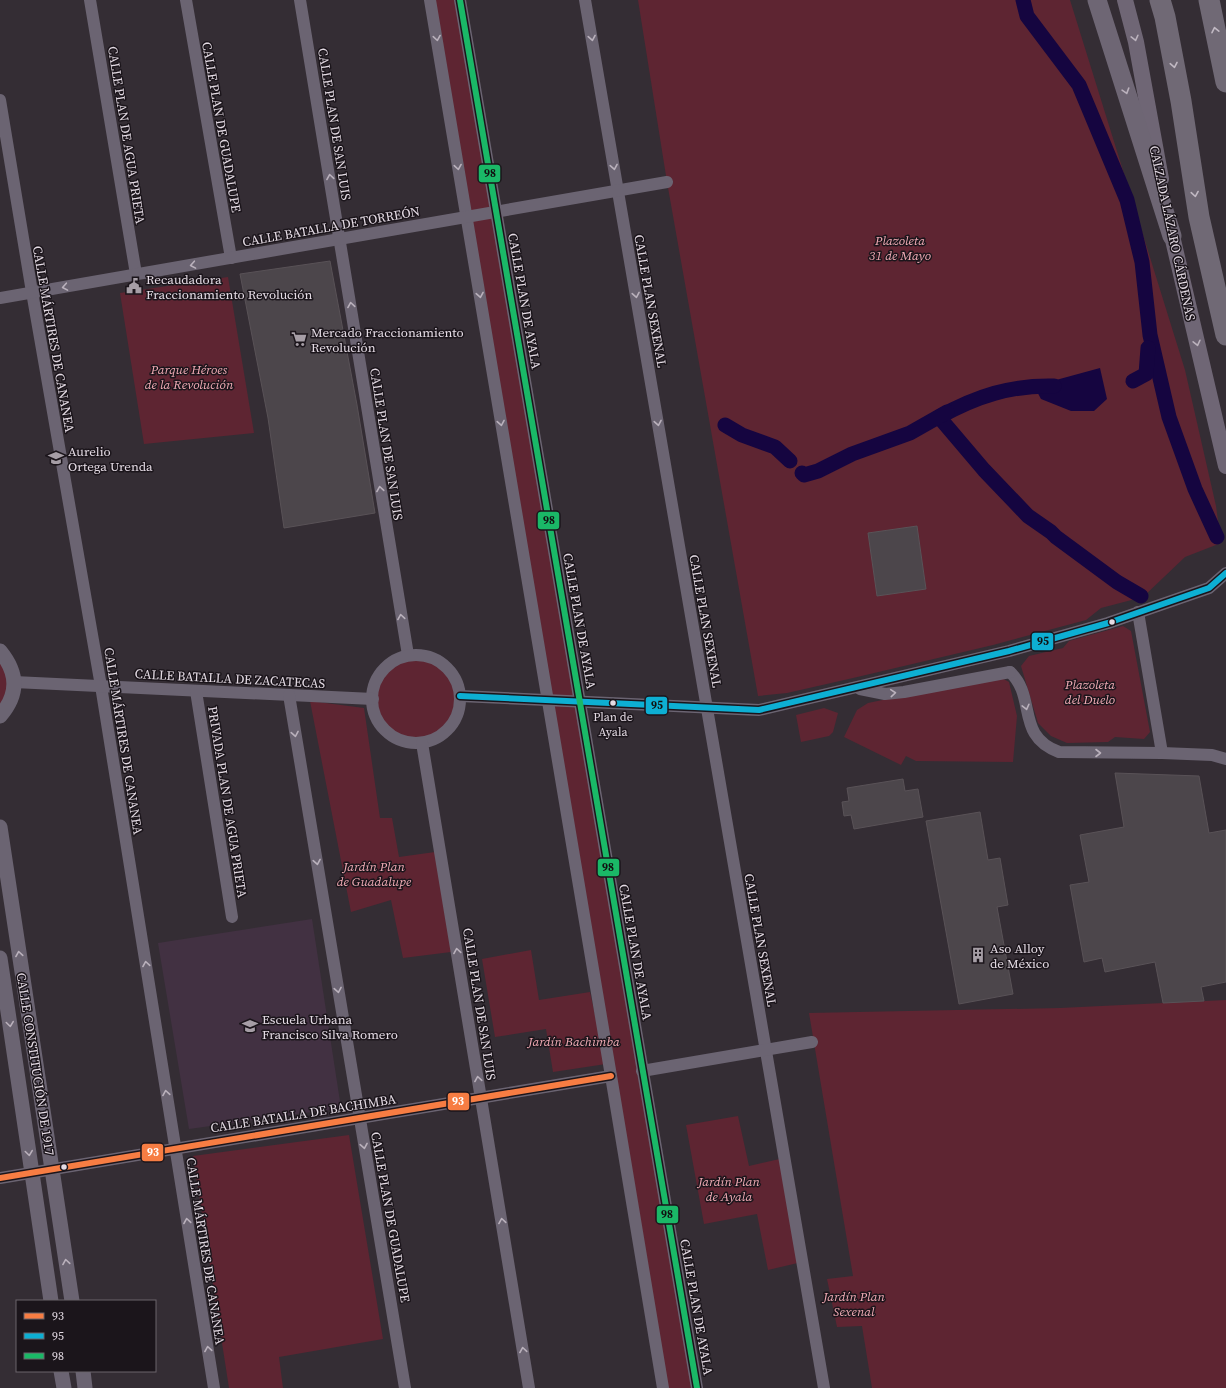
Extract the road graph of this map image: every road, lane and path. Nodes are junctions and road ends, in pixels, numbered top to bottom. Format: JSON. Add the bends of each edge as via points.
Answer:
{"nodes":[{"id":1,"x":90,"y":0,"type":"edge"},
{"id":2,"x":186,"y":0,"type":"edge"},
{"id":3,"x":300,"y":0,"type":"edge"},
{"id":4,"x":430,"y":0,"type":"edge"},
{"id":5,"x":460,"y":0,"type":"edge"},
{"id":6,"x":585,"y":0,"type":"edge"},
{"id":7,"x":1097,"y":0,"type":"edge"},
{"id":8,"x":1125,"y":0,"type":"edge"},
{"id":9,"x":1160,"y":0,"type":"edge"},
{"id":10,"x":1209,"y":0,"type":"edge"},
{"id":11,"x":1226,"y":82,"type":"edge"},
{"id":12,"x":0,"y":100,"type":"edge"},
{"id":13,"x":667,"y":182,"type":"dead end"},
{"id":14,"x":618,"y":191,"type":"junction"},
{"id":15,"x":496,"y":212,"type":"junction"},
{"id":16,"x":466,"y":217,"type":"junction"},
{"id":17,"x":1172,"y":236,"type":"junction"},
{"id":18,"x":340,"y":239,"type":"junction"},
{"id":19,"x":231,"y":258,"type":"junction"},
{"id":20,"x":136,"y":274,"type":"junction"},
{"id":21,"x":32,"y":292,"type":"junction"},
{"id":22,"x":0,"y":298,"type":"edge"},
{"id":23,"x":1226,"y":335,"type":"edge"},
{"id":24,"x":1226,"y":466,"type":"edge"},
{"id":25,"x":1226,"y":573,"type":"edge"},
{"id":26,"x":1138,"y":612,"type":"junction"},
{"id":27,"x":0,"y":651,"type":"edge"},
{"id":28,"x":1008,"y":651,"type":"junction"},
{"id":29,"x":408,"y":655,"type":"junction"},
{"id":30,"x":1010,"y":672,"type":"junction"},
{"id":31,"x":14,"y":682,"type":"junction"},
{"id":32,"x":101,"y":686,"type":"junction"},
{"id":33,"x":855,"y":688,"type":"junction"},
{"id":34,"x":196,"y":691,"type":"junction"},
{"id":35,"x":289,"y":695,"type":"junction"},
{"id":36,"x":460,"y":696,"type":"junction"},
{"id":37,"x":372,"y":699,"type":"junction"},
{"id":38,"x":548,"y":700,"type":"junction"},
{"id":39,"x":579,"y":701,"type":"junction"},
{"id":40,"x":706,"y":707,"type":"junction"},
{"id":41,"x":0,"y":716,"type":"edge"},
{"id":42,"x":422,"y":743,"type":"junction"},
{"id":43,"x":1162,"y":753,"type":"junction"},
{"id":44,"x":1226,"y":759,"type":"edge"},
{"id":45,"x":0,"y":827,"type":"edge"},
{"id":46,"x":232,"y":917,"type":"dead end"},
{"id":47,"x":0,"y":958,"type":"edge"},
{"id":48,"x":812,"y":1042,"type":"dead end"},
{"id":49,"x":765,"y":1050,"type":"junction"},
{"id":50,"x":642,"y":1071,"type":"junction"},
{"id":51,"x":611,"y":1076,"type":"junction"},
{"id":52,"x":481,"y":1098,"type":"junction"},
{"id":53,"x":360,"y":1118,"type":"junction"},
{"id":54,"x":176,"y":1149,"type":"junction"},
{"id":55,"x":52,"y":1169,"type":"junction"},
{"id":56,"x":32,"y":1173,"type":"junction"},
{"id":57,"x":0,"y":1178,"type":"edge"},
{"id":58,"x":51,"y":1300,"type":"edge"},
{"id":59,"x":72,"y":1300,"type":"edge"},
{"id":60,"x":61,"y":1372,"type":"edge"},
{"id":61,"x":83,"y":1372,"type":"edge"},
{"id":62,"x":64,"y":1388,"type":"edge"},
{"id":63,"x":85,"y":1388,"type":"edge"},
{"id":64,"x":214,"y":1388,"type":"edge"},
{"id":65,"x":405,"y":1388,"type":"edge"},
{"id":66,"x":529,"y":1388,"type":"edge"},
{"id":67,"x":663,"y":1388,"type":"edge"},
{"id":68,"x":697,"y":1388,"type":"edge"},
{"id":69,"x":824,"y":1388,"type":"edge"}],
"edges":[{"from":1,"to":20,"type":"street","name":"CALLE PLAN DE AGUA PRIETA"},
{"from":2,"to":19,"type":"street","name":"CALLE PLAN DE GUADALUPE"},
{"from":18,"to":3,"type":"street","name":"CALLE PLAN DE SAN LUIS","one_way":true},
{"from":4,"to":16,"type":"street","one_way":true},
{"from":5,"to":15,"type":"street","name":"CALLE PLAN DE AYALA"},
{"from":6,"to":14,"type":"street","name":"CALLE PLAN SEXENAL","one_way":true},
{"from":7,"to":17,"type":"highway","one_way":true},
{"from":8,"to":17,"type":"main road","name":"CALZADA LÁZARO CÁRDENAS","one_way":true,"via":[[1136,42]]},
{"from":9,"to":23,"type":"highway","one_way":true,"via":[[1181,101],[1198,217]]},
{"from":11,"to":10,"type":"highway","one_way":true},
{"from":12,"to":21,"type":"street","name":"CALLE MÁRTIRES DE CANANEA"},
{"from":13,"to":14,"type":"street","name":"CALLE BATALLA DE TORREÓN"},
{"from":14,"to":15,"type":"street","name":"CALLE BATALLA DE TORREÓN"},
{"from":14,"to":40,"type":"street","name":"CALLE PLAN SEXENAL","one_way":true},
{"from":15,"to":16,"type":"street","name":"CALLE BATALLA DE TORREÓN"},
{"from":15,"to":39,"type":"street","name":"CALLE PLAN DE AYALA"},
{"from":16,"to":18,"type":"street","name":"CALLE BATALLA DE TORREÓN"},
{"from":16,"to":38,"type":"street","one_way":true},
{"from":17,"to":24,"type":"main road","name":"CALZADA LÁZARO CÁRDENAS","one_way":true},
{"from":18,"to":19,"type":"street","name":"CALLE BATALLA DE TORREÓN"},
{"from":29,"to":18,"type":"street","name":"CALLE PLAN DE SAN LUIS","one_way":true},
{"from":19,"to":20,"type":"street","name":"CALLE BATALLA DE TORREÓN","one_way":true},
{"from":20,"to":21,"type":"street","name":"CALLE BATALLA DE TORREÓN","one_way":true},
{"from":21,"to":22,"type":"street","name":"CALLE BATALLA DE TORREÓN"},
{"from":21,"to":32,"type":"street","name":"CALLE MÁRTIRES DE CANANEA"},
{"from":25,"to":26,"type":"street","via":[[1209,588]]},
{"from":26,"to":28,"type":"street"},
{"from":26,"to":43,"type":"street"},
{"from":27,"to":31,"type":"street","via":[[12,671]]},
{"from":28,"to":30,"type":"street"},
{"from":28,"to":33,"type":"street"},
{"from":29,"to":36,"type":"street","via":[[426,656],[443,664],[455,678]]},
{"from":29,"to":37,"type":"street","via":[[394,661],[382,671],[375,684]]},
{"from":33,"to":30,"type":"street","one_way":true,"via":[[884,694],[904,692]]},
{"from":30,"to":43,"type":"street","one_way":true,"via":[[1019,682],[1034,733],[1049,749],[1059,752]]},
{"from":31,"to":32,"type":"street","name":"CALLE BATALLA DE ZACATECAS"},
{"from":31,"to":41,"type":"street","via":[[13,695]]},
{"from":32,"to":34,"type":"street","name":"CALLE BATALLA DE ZACATECAS"},
{"from":54,"to":32,"type":"street","name":"CALLE MÁRTIRES DE CANANEA","one_way":true},
{"from":33,"to":40,"type":"street","via":[[759,710]]},
{"from":34,"to":35,"type":"street","name":"CALLE BATALLA DE ZACATECAS"},
{"from":34,"to":46,"type":"street","name":"PRIVADA PLAN DE AGUA PRIETA"},
{"from":35,"to":37,"type":"street","name":"CALLE BATALLA DE ZACATECAS"},
{"from":35,"to":53,"type":"street","name":"CALLE PLAN DE GUADALUPE","one_way":true},
{"from":36,"to":38,"type":"street"},
{"from":36,"to":42,"type":"street","via":[[458,712],[450,727],[438,738]]},
{"from":37,"to":42,"type":"street","via":[[374,711],[387,732],[398,739]]},
{"from":38,"to":39,"type":"street"},
{"from":38,"to":51,"type":"street"},
{"from":39,"to":40,"type":"street"},
{"from":39,"to":50,"type":"street","name":"CALLE PLAN DE AYALA"},
{"from":40,"to":49,"type":"street","name":"CALLE PLAN SEXENAL"},
{"from":52,"to":42,"type":"street","name":"CALLE PLAN DE SAN LUIS","one_way":true},
{"from":43,"to":44,"type":"street","via":[[1212,755]]},
{"from":55,"to":45,"type":"street","name":"CALLE CONSTITUCIÓN DE 1917","one_way":true},
{"from":47,"to":56,"type":"street","name":"CALLE CONSTITUCIÓN DE 1917","one_way":true},
{"from":48,"to":49,"type":"street"},
{"from":49,"to":50,"type":"street"},
{"from":49,"to":69,"type":"street","name":"CALLE PLAN SEXENAL"},
{"from":50,"to":68,"type":"street","name":"CALLE PLAN DE AYALA"},
{"from":51,"to":52,"type":"street","name":"CALLE BATALLA DE BACHIMBA"},
{"from":51,"to":67,"type":"street"},
{"from":52,"to":53,"type":"street","name":"CALLE BATALLA DE BACHIMBA"},
{"from":66,"to":52,"type":"street","name":"CALLE PLAN DE SAN LUIS","one_way":true},
{"from":53,"to":54,"type":"street","name":"CALLE BATALLA DE BACHIMBA"},
{"from":53,"to":65,"type":"street","name":"CALLE PLAN DE GUADALUPE","one_way":true},
{"from":54,"to":55,"type":"street","name":"CALLE BATALLA DE BACHIMBA"},
{"from":64,"to":54,"type":"street","name":"CALLE MÁRTIRES DE CANANEA","one_way":true},
{"from":55,"to":56,"type":"street","name":"CALLE BATALLA DE BACHIMBA"},
{"from":59,"to":55,"type":"street","name":"CALLE CONSTITUCIÓN DE 1917","one_way":true},
{"from":56,"to":57,"type":"street","name":"CALLE BATALLA DE BACHIMBA"},
{"from":56,"to":58,"type":"street","name":"CALLE CONSTITUCIÓN DE 1917"},
{"from":60,"to":62,"type":"street"},
{"from":61,"to":63,"type":"street"}]}
